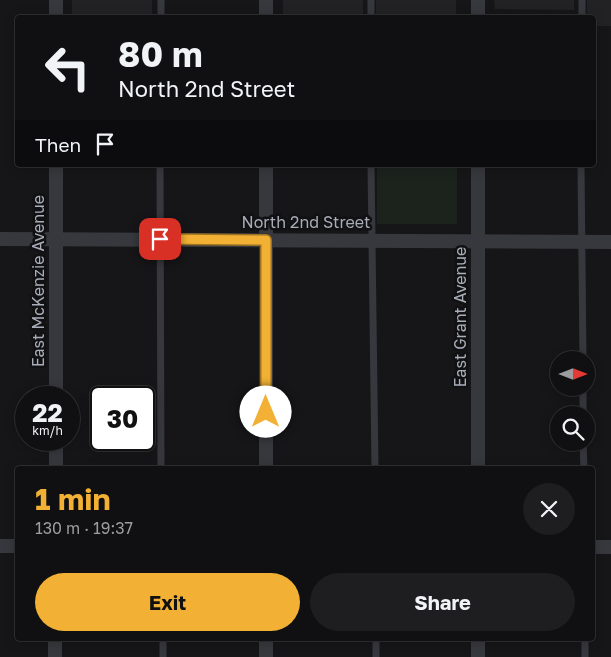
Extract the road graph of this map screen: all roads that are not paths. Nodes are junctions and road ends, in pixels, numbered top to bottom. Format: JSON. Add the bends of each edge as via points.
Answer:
{"nodes":[{"id":1,"x":56,"y":0,"type":"edge"},
{"id":2,"x":161,"y":0,"type":"edge"},
{"id":3,"x":266,"y":0,"type":"edge"},
{"id":4,"x":370,"y":0,"type":"edge"},
{"id":5,"x":478,"y":0,"type":"edge"},
{"id":6,"x":582,"y":0,"type":"edge"},
{"id":7,"x":56,"y":15,"type":"edge"},
{"id":8,"x":161,"y":15,"type":"edge"},
{"id":9,"x":266,"y":15,"type":"edge"},
{"id":10,"x":370,"y":15,"type":"edge"},
{"id":11,"x":478,"y":15,"type":"edge"},
{"id":12,"x":582,"y":15,"type":"edge"},
{"id":13,"x":56,"y":167,"type":"edge"},
{"id":14,"x":160,"y":167,"type":"edge"},
{"id":15,"x":266,"y":167,"type":"edge"},
{"id":16,"x":371,"y":167,"type":"edge"},
{"id":17,"x":478,"y":167,"type":"edge"},
{"id":18,"x":581,"y":167,"type":"edge"},
{"id":19,"x":0,"y":239,"type":"edge"},
{"id":20,"x":56,"y":239,"type":"junction"},
{"id":21,"x":160,"y":239,"type":"junction"},
{"id":22,"x":266,"y":240,"type":"junction"},
{"id":23,"x":371,"y":240,"type":"junction"},
{"id":24,"x":478,"y":241,"type":"junction"},
{"id":25,"x":581,"y":241,"type":"junction"},
{"id":26,"x":611,"y":242,"type":"edge"},
{"id":27,"x":582,"y":351,"type":"edge"},
{"id":28,"x":56,"y":386,"type":"edge"},
{"id":29,"x":56,"y":451,"type":"edge"},
{"id":30,"x":584,"y":451,"type":"edge"},
{"id":31,"x":56,"y":466,"type":"edge"},
{"id":32,"x":161,"y":466,"type":"edge"},
{"id":33,"x":266,"y":466,"type":"edge"},
{"id":34,"x":375,"y":466,"type":"edge"},
{"id":35,"x":478,"y":466,"type":"edge"},
{"id":36,"x":584,"y":466,"type":"edge"},
{"id":37,"x":0,"y":546,"type":"edge"},
{"id":38,"x":15,"y":546,"type":"edge"},
{"id":39,"x":595,"y":547,"type":"edge"},
{"id":40,"x":611,"y":547,"type":"edge"},
{"id":41,"x":55,"y":641,"type":"edge"},
{"id":42,"x":163,"y":641,"type":"edge"},
{"id":43,"x":266,"y":641,"type":"edge"},
{"id":44,"x":376,"y":641,"type":"edge"},
{"id":45,"x":478,"y":641,"type":"edge"},
{"id":46,"x":585,"y":641,"type":"edge"},
{"id":47,"x":55,"y":657,"type":"edge"},
{"id":48,"x":163,"y":657,"type":"edge"},
{"id":49,"x":266,"y":657,"type":"edge"},
{"id":50,"x":376,"y":657,"type":"edge"},
{"id":51,"x":478,"y":657,"type":"edge"},
{"id":52,"x":585,"y":657,"type":"edge"}],
"edges":[{"from":1,"to":7,"type":"street"},
{"from":2,"to":8,"type":"lane"},
{"from":3,"to":9,"type":"street"},
{"from":4,"to":10,"type":"lane"},
{"from":5,"to":11,"type":"street"},
{"from":6,"to":12,"type":"lane"},
{"from":13,"to":20,"type":"street","name":"East McKenzie Avenue"},
{"from":14,"to":21,"type":"lane"},
{"from":15,"to":22,"type":"street"},
{"from":16,"to":23,"type":"lane"},
{"from":17,"to":24,"type":"street","name":"East Grant Avenue"},
{"from":18,"to":25,"type":"lane"},
{"from":19,"to":20,"type":"street","name":"North 2nd Street"},
{"from":20,"to":21,"type":"street","name":"North 2nd Street"},
{"from":20,"to":28,"type":"street","name":"East McKenzie Avenue"},
{"from":21,"to":22,"type":"street","name":"North 2nd Street"},
{"from":21,"to":32,"type":"lane"},
{"from":22,"to":23,"type":"street","name":"North 2nd Street"},
{"from":22,"to":33,"type":"street"},
{"from":23,"to":24,"type":"street","name":"North 2nd Street"},
{"from":23,"to":34,"type":"lane"},
{"from":24,"to":25,"type":"street","name":"North 2nd Street"},
{"from":24,"to":35,"type":"street","name":"East Grant Avenue"},
{"from":25,"to":26,"type":"street","name":"North 2nd Street"},
{"from":25,"to":27,"type":"lane"},
{"from":29,"to":31,"type":"street"},
{"from":30,"to":36,"type":"lane"},
{"from":37,"to":38,"type":"street"},
{"from":39,"to":40,"type":"street"},
{"from":41,"to":47,"type":"street"},
{"from":42,"to":48,"type":"lane"},
{"from":43,"to":49,"type":"street"},
{"from":44,"to":50,"type":"lane"},
{"from":45,"to":51,"type":"street"},
{"from":46,"to":52,"type":"lane"}]}
